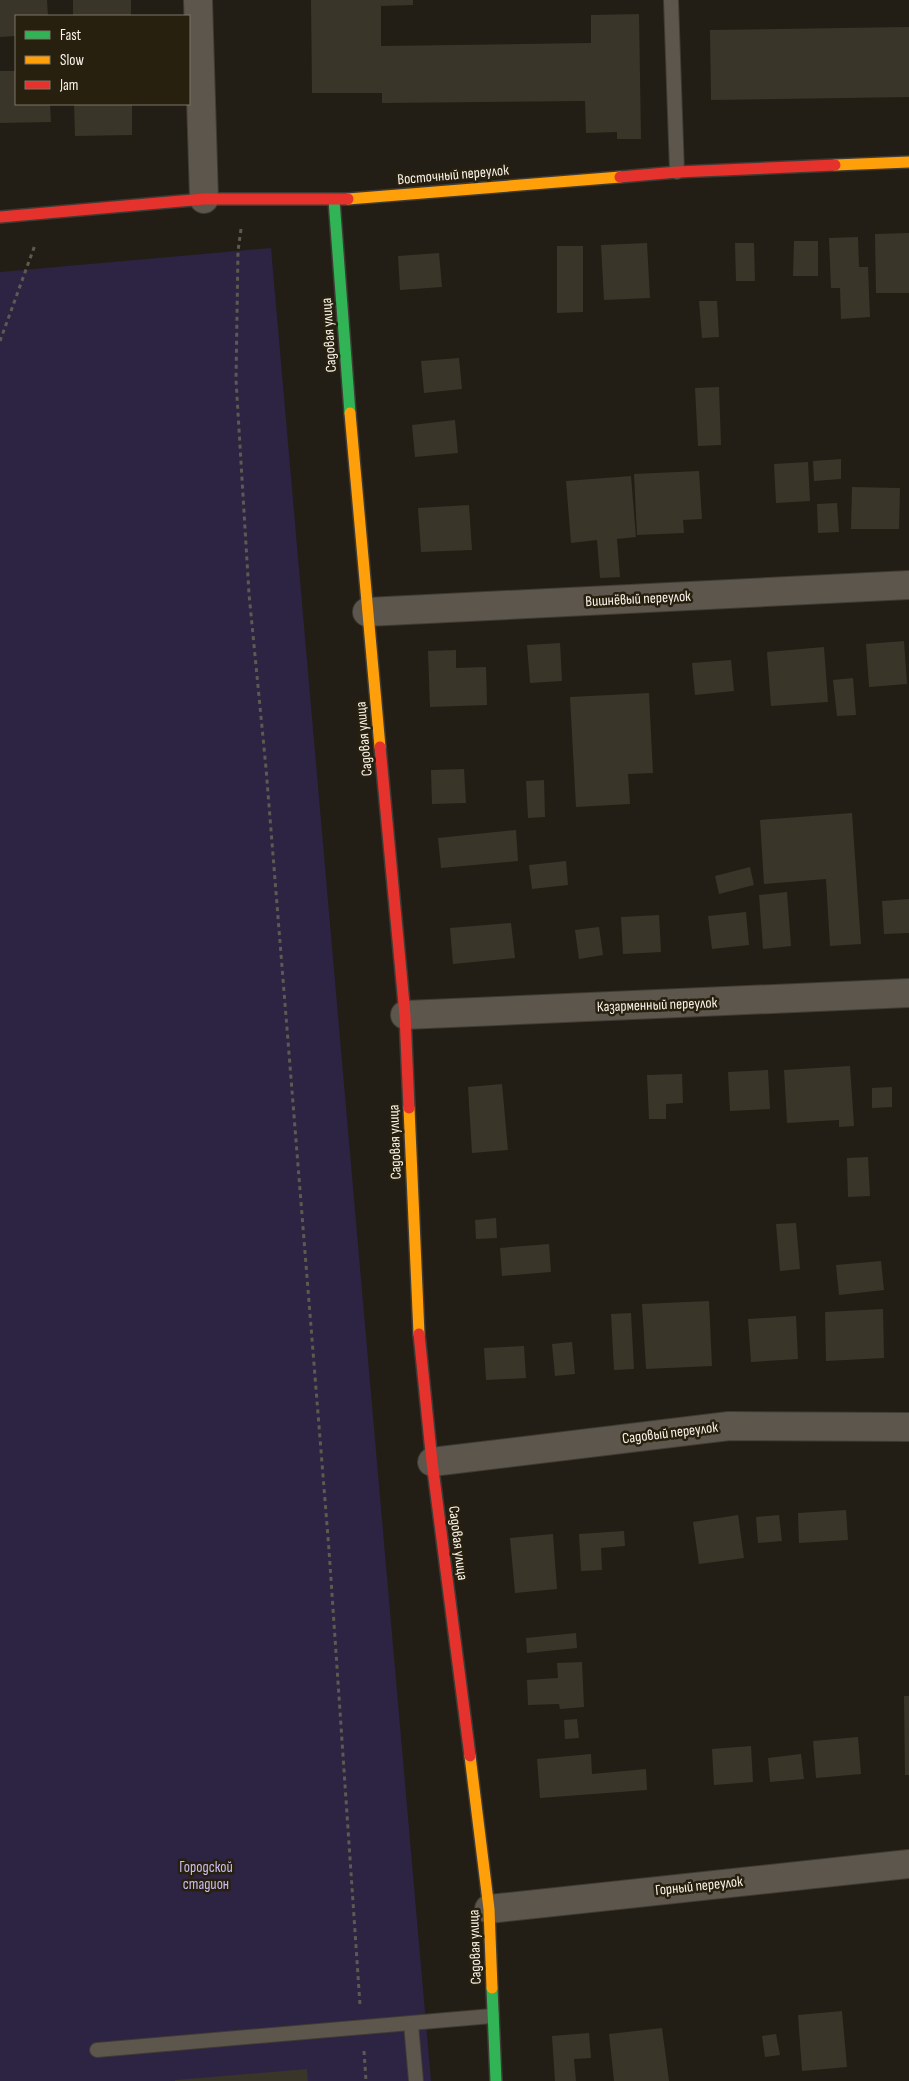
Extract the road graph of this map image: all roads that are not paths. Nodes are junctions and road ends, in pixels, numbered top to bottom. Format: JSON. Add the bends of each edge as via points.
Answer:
{"nodes":[{"id":1,"x":198,"y":0,"type":"edge"},
{"id":2,"x":671,"y":0,"type":"edge"},
{"id":3,"x":909,"y":162,"type":"edge"},
{"id":4,"x":677,"y":172,"type":"junction"},
{"id":5,"x":204,"y":199,"type":"junction"},
{"id":6,"x":334,"y":200,"type":"junction"},
{"id":7,"x":0,"y":217,"type":"edge"},
{"id":8,"x":909,"y":585,"type":"edge"},
{"id":9,"x":367,"y":612,"type":"junction"},
{"id":10,"x":909,"y":993,"type":"edge"},
{"id":11,"x":405,"y":1015,"type":"junction"},
{"id":12,"x":909,"y":1428,"type":"edge"},
{"id":13,"x":432,"y":1462,"type":"junction"},
{"id":14,"x":909,"y":1864,"type":"edge"},
{"id":15,"x":489,"y":1909,"type":"junction"},
{"id":16,"x":492,"y":2016,"type":"junction"},
{"id":17,"x":411,"y":2024,"type":"junction"},
{"id":18,"x":97,"y":2050,"type":"dead end"},
{"id":19,"x":416,"y":2081,"type":"edge"},
{"id":20,"x":496,"y":2081,"type":"edge"}],
"edges":[{"from":1,"to":5,"type":"street"},
{"from":2,"to":4,"type":"lane"},
{"from":3,"to":4,"type":"street","name":"Восточный переулок"},
{"from":4,"to":6,"type":"street","name":"Восточный переулок"},
{"from":5,"to":6,"type":"street","name":"Восточный переулок"},
{"from":5,"to":7,"type":"street","name":"Восточный переулок"},
{"from":6,"to":9,"type":"street","name":"Садовая улица"},
{"from":8,"to":9,"type":"street","name":"Вишнёвый переулок"},
{"from":9,"to":11,"type":"street","name":"Садовая улица"},
{"from":10,"to":11,"type":"street","name":"Казарменный переулок"},
{"from":11,"to":13,"type":"street","name":"Садовая улица","via":[[417,1310]]},
{"from":12,"to":13,"type":"street","name":"Садовый переулок","via":[[729,1426]]},
{"from":13,"to":15,"type":"street","name":"Садовая улица"},
{"from":14,"to":15,"type":"street","name":"Горный переулок"},
{"from":15,"to":16,"type":"street","name":"Садовая улица"},
{"from":16,"to":17,"type":"lane"},
{"from":16,"to":20,"type":"street","name":"Садовая улица"},
{"from":17,"to":18,"type":"lane"},
{"from":17,"to":19,"type":"lane"}]}
